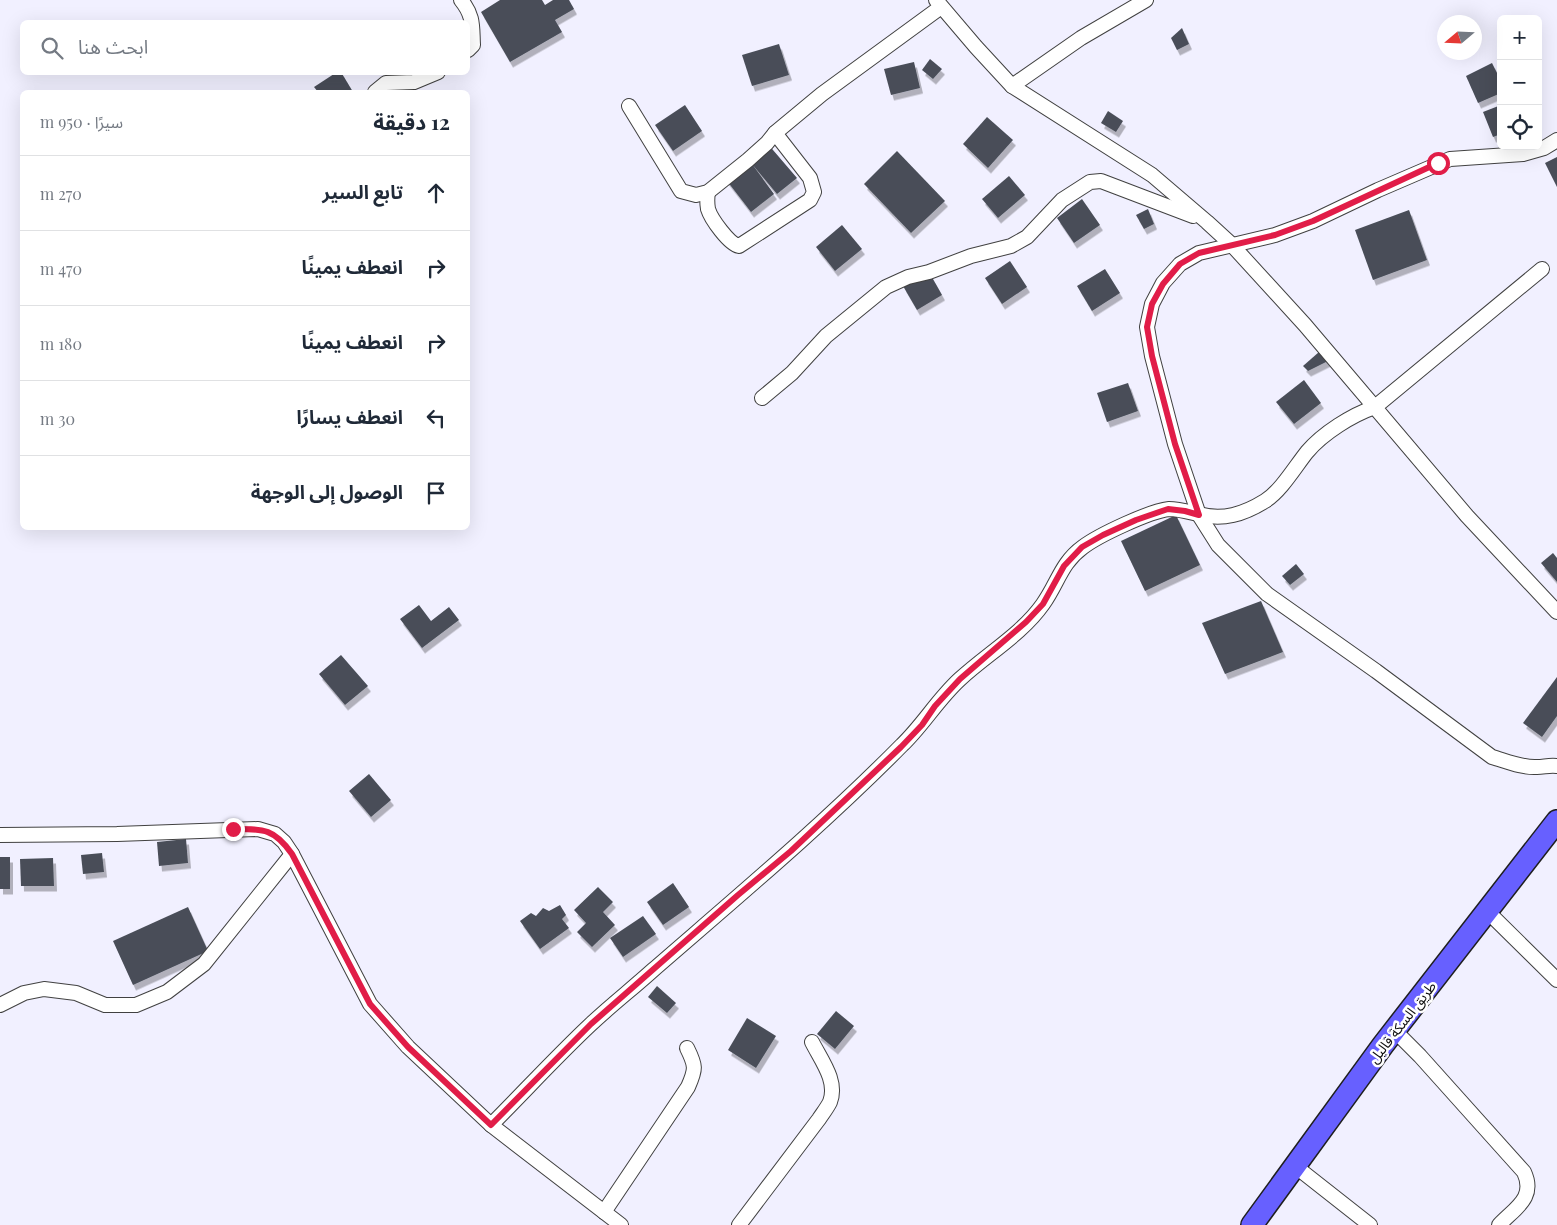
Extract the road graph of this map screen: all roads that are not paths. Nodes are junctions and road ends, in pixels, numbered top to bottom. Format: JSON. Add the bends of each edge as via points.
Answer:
{"nodes":[{"id":1,"x":461,"y":0,"type":"edge"},
{"id":2,"x":1146,"y":0,"type":"edge"},
{"id":3,"x":938,"y":3,"type":"edge"},
{"id":4,"x":470,"y":48,"type":"edge"},
{"id":5,"x":431,"y":75,"type":"edge"},
{"id":6,"x":1012,"y":86,"type":"junction"},
{"id":7,"x":377,"y":90,"type":"edge"},
{"id":8,"x":629,"y":106,"type":"dead end"},
{"id":9,"x":775,"y":133,"type":"junction"},
{"id":10,"x":1557,"y":140,"type":"edge"},
{"id":11,"x":708,"y":192,"type":"junction"},
{"id":12,"x":1207,"y":222,"type":"junction"},
{"id":13,"x":1231,"y":244,"type":"junction"},
{"id":14,"x":1542,"y":269,"type":"dead end"},
{"id":15,"x":762,"y":398,"type":"dead end"},
{"id":16,"x":1375,"y":407,"type":"junction"},
{"id":17,"x":1199,"y":515,"type":"junction"},
{"id":18,"x":1557,"y":612,"type":"edge"},
{"id":19,"x":1557,"y":766,"type":"edge"},
{"id":20,"x":1557,"y":821,"type":"edge"},
{"id":21,"x":0,"y":835,"type":"edge"},
{"id":22,"x":292,"y":854,"type":"junction"},
{"id":23,"x":1487,"y":912,"type":"junction"},
{"id":24,"x":1557,"y":980,"type":"edge"},
{"id":25,"x":0,"y":1005,"type":"edge"},
{"id":26,"x":1395,"y":1031,"type":"junction"},
{"id":27,"x":812,"y":1042,"type":"dead end"},
{"id":28,"x":687,"y":1048,"type":"dead end"},
{"id":29,"x":491,"y":1125,"type":"junction"},
{"id":30,"x":1295,"y":1166,"type":"junction"},
{"id":31,"x":604,"y":1212,"type":"junction"},
{"id":32,"x":621,"y":1225,"type":"edge"},
{"id":33,"x":739,"y":1225,"type":"edge"},
{"id":34,"x":1252,"y":1225,"type":"edge"},
{"id":35,"x":1370,"y":1225,"type":"edge"},
{"id":36,"x":1499,"y":1225,"type":"edge"}],
"edges":[{"from":1,"to":4,"type":"street","via":[[470,11],[473,45]]},
{"from":2,"to":6,"type":"street","via":[[1081,38]]},
{"from":3,"to":6,"type":"street"},
{"from":3,"to":9,"type":"street"},
{"from":5,"to":7,"type":"street","via":[[414,82],[386,83]]},
{"from":6,"to":12,"type":"street","via":[[1152,175]]},
{"from":8,"to":11,"type":"street","via":[[681,191],[696,195]]},
{"from":9,"to":11,"type":"street"},
{"from":9,"to":11,"type":"street","via":[[810,178],[814,192],[810,200],[739,246],[729,241],[710,213]]},
{"from":10,"to":13,"type":"street","via":[[1523,154],[1450,159],[1313,221],[1275,235]]},
{"from":12,"to":13,"type":"street"},
{"from":12,"to":15,"type":"street","via":[[1116,186],[1101,181],[1090,182],[1062,200],[1027,237],[1011,246],[971,256],[886,287],[826,336],[792,373]]},
{"from":13,"to":16,"type":"street"},
{"from":13,"to":17,"type":"street","via":[[1199,253],[1180,264],[1152,304],[1147,327],[1175,444]]},
{"from":14,"to":16,"type":"street"},
{"from":16,"to":17,"type":"street","via":[[1338,426],[1310,449],[1268,499],[1242,514],[1214,518]]},
{"from":16,"to":18,"type":"street","via":[[1467,516]]},
{"from":17,"to":19,"type":"street","via":[[1218,545],[1267,594],[1492,757],[1536,767]]},
{"from":17,"to":29,"type":"street","via":[[1168,509],[1136,520],[1082,547],[1064,566],[1043,604],[960,679],[901,747],[791,851],[591,1024]]},
{"from":20,"to":23,"type":"main road","name":"طريق السكة قاليل"},
{"from":21,"to":22,"type":"street","via":[[258,829],[275,834]]},
{"from":22,"to":25,"type":"street","via":[[204,964],[167,992],[136,1005],[105,1005],[76,994],[44,988],[24,993]]},
{"from":22,"to":29,"type":"street","via":[[370,1004],[408,1047]]},
{"from":23,"to":24,"type":"street"},
{"from":23,"to":26,"type":"main road","name":"طريق السكة قاليل"},
{"from":26,"to":30,"type":"main road","name":"طريق السكة قاليل"},
{"from":26,"to":36,"type":"street","via":[[1524,1172],[1529,1191]]},
{"from":27,"to":33,"type":"street","via":[[832,1086],[830,1101]]},
{"from":28,"to":31,"type":"street","via":[[694,1063],[688,1087]]},
{"from":29,"to":31,"type":"street"},
{"from":30,"to":34,"type":"main road","name":"طريق السكة قاليل"},
{"from":30,"to":35,"type":"street"},
{"from":31,"to":32,"type":"street"}]}
